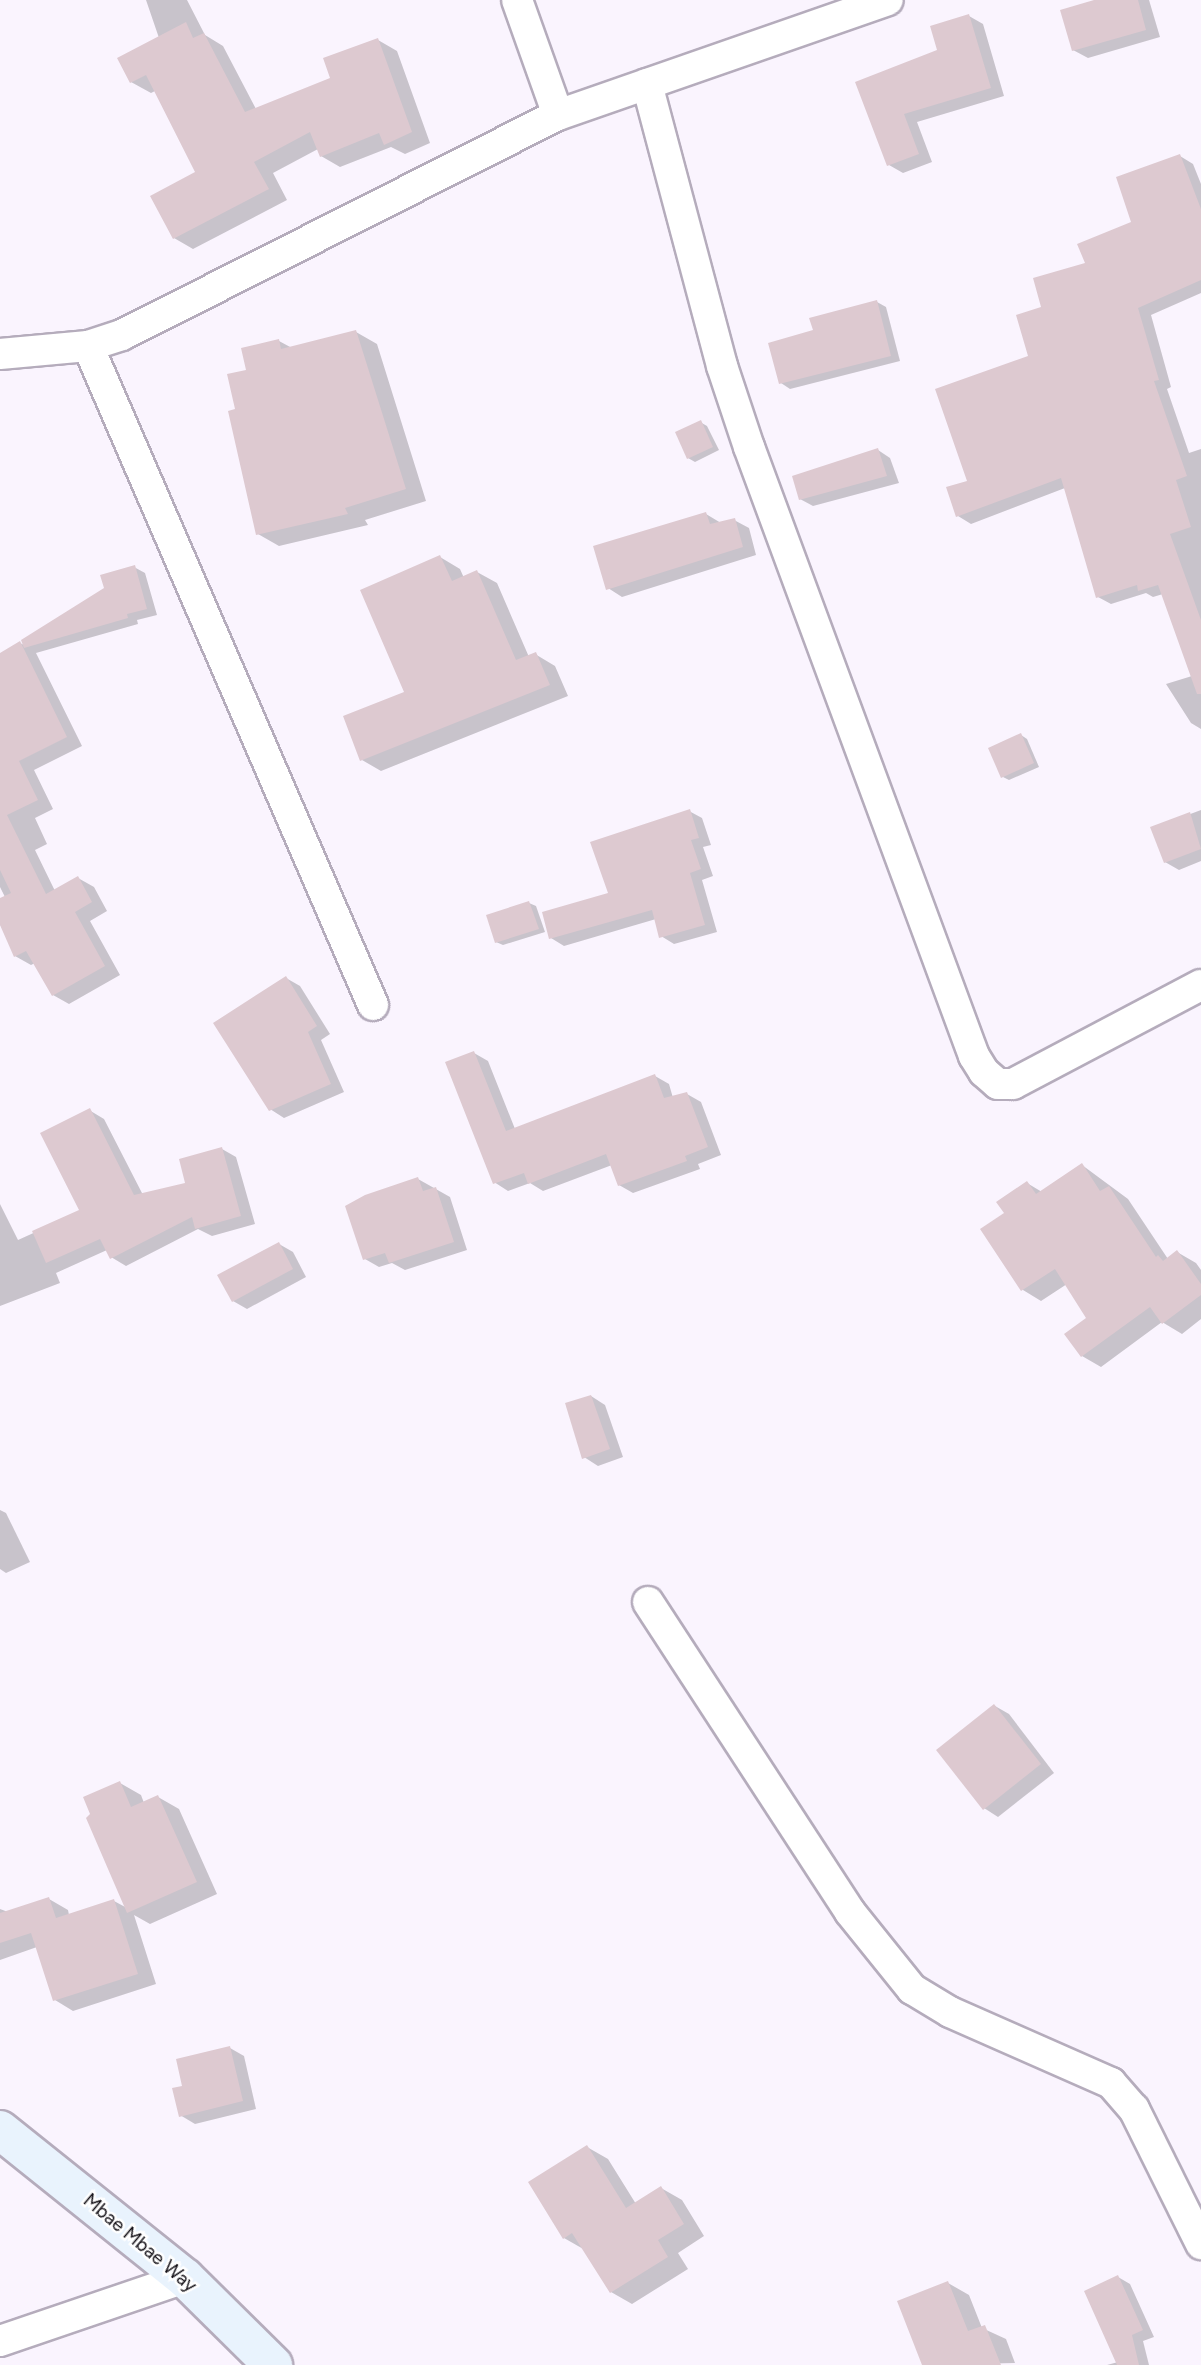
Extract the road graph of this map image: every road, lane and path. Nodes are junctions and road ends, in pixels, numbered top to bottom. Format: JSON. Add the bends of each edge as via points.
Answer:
{"nodes":[{"id":1,"x":517,"y":0,"type":"edge"},
{"id":2,"x":888,"y":0,"type":"edge"},
{"id":3,"x":647,"y":84,"type":"junction"},
{"id":4,"x":558,"y":115,"type":"junction"},
{"id":5,"x":88,"y":346,"type":"junction"},
{"id":6,"x":0,"y":354,"type":"edge"},
{"id":7,"x":1201,"y":985,"type":"edge"},
{"id":8,"x":373,"y":1005,"type":"dead end"},
{"id":9,"x":648,"y":1602,"type":"dead end"},
{"id":10,"x":0,"y":2130,"type":"edge"},
{"id":11,"x":1201,"y":2244,"type":"edge"},
{"id":12,"x":185,"y":2278,"type":"junction"},
{"id":13,"x":0,"y":2342,"type":"edge"},
{"id":14,"x":273,"y":2365,"type":"edge"}],
"edges":[{"from":1,"to":4,"type":"street"},
{"from":2,"to":3,"type":"street"},
{"from":3,"to":4,"type":"street"},
{"from":3,"to":7,"type":"street","via":[[748,447],[974,1056],[998,1083],[1013,1084]]},
{"from":4,"to":5,"type":"street","via":[[122,335]]},
{"from":5,"to":6,"type":"street"},
{"from":5,"to":8,"type":"street"},
{"from":9,"to":11,"type":"street","via":[[850,1912],[912,1989],[950,2012],[1111,2083],[1134,2109]]},
{"from":10,"to":12,"type":"street","name":"Mbae Mbae Way"},
{"from":12,"to":13,"type":"street"},
{"from":12,"to":14,"type":"street","name":"Mbae Mbae Way"}]}
